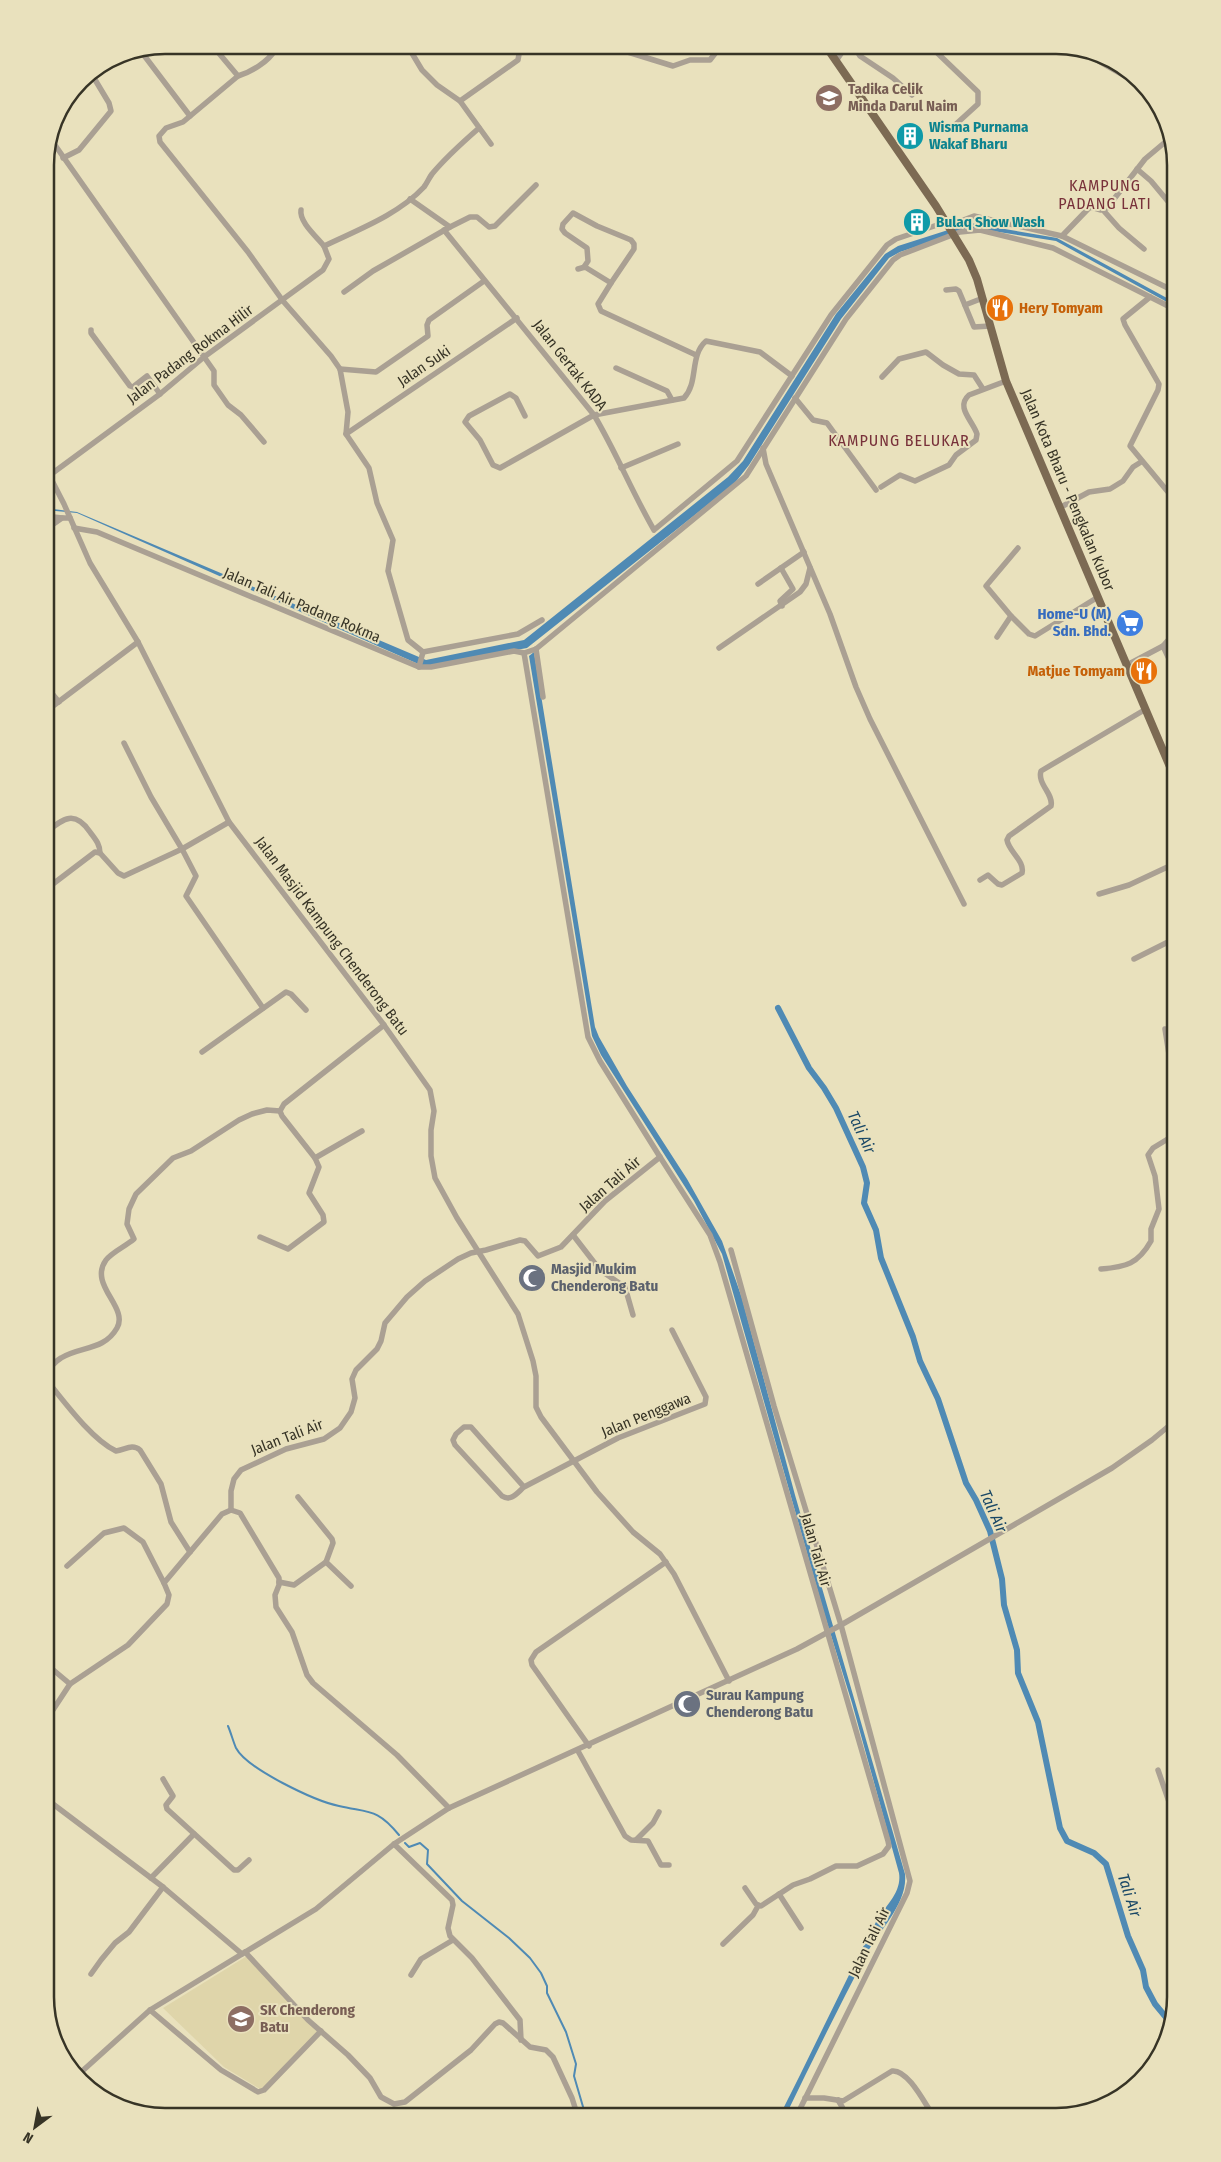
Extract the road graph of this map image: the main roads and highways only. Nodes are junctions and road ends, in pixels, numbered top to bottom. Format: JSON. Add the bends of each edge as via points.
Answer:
{"nodes":[{"id":1,"x":831,"y":54,"type":"edge"},
{"id":2,"x":1167,"y":759,"type":"edge"}],
"edges":[{"from":1,"to":2,"type":"main road","name":"Jalan Kota Bharu - Pengkalan Kubor","via":[[969,260],[1006,381]]}]}
